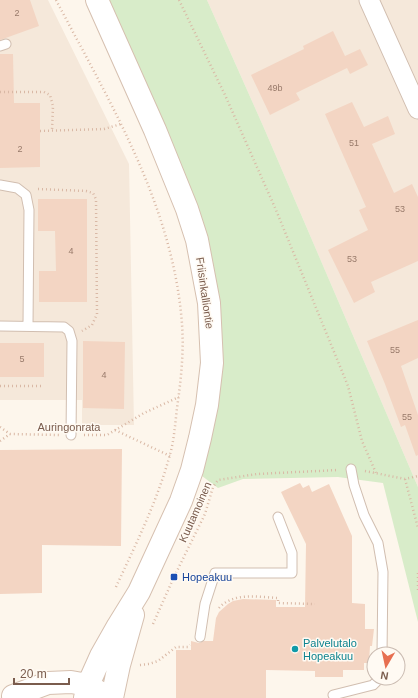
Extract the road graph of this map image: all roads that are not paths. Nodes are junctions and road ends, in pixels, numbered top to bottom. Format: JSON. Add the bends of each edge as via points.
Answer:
{"nodes":[{"id":1,"x":97,"y":0,"type":"edge"},
{"id":2,"x":369,"y":0,"type":"edge"},
{"id":3,"x":418,"y":109,"type":"edge"},
{"id":4,"x":0,"y":185,"type":"edge"},
{"id":5,"x":0,"y":326,"type":"edge"},
{"id":6,"x":28,"y":326,"type":"junction"},
{"id":7,"x":71,"y":435,"type":"road end"},
{"id":8,"x":351,"y":469,"type":"road end"},
{"id":9,"x":278,"y":517,"type":"dead end"},
{"id":10,"x":138,"y":592,"type":"junction"},
{"id":11,"x":200,"y":637,"type":"road end"},
{"id":12,"x":382,"y":646,"type":"edge"},
{"id":13,"x":369,"y":686,"type":"edge"},
{"id":14,"x":86,"y":691,"type":"edge"},
{"id":15,"x":333,"y":695,"type":"dead end"},
{"id":16,"x":12,"y":697,"type":"edge"},
{"id":17,"x":111,"y":698,"type":"edge"}],
"edges":[{"from":1,"to":10,"type":"main road","name":"Friisinkalliontie","via":[[188,209],[197,240],[209,303],[212,363],[207,405],[192,470],[181,501]]},
{"from":2,"to":3,"type":"street"},
{"from":4,"to":6,"type":"lane","via":[[17,188],[23,192],[29,210]]},
{"from":5,"to":6,"type":"lane"},
{"from":6,"to":7,"type":"lane","via":[[64,327],[69,331],[72,341]]},
{"from":8,"to":12,"type":"lane","via":[[364,514],[378,544],[383,572]]},
{"from":9,"to":11,"type":"lane","via":[[292,553],[292,573],[215,573],[205,604]]},
{"from":10,"to":14,"type":"main road","name":"Friisinkalliontie"},
{"from":10,"to":17,"type":"main road","name":"Friisinkalliontie"},
{"from":13,"to":15,"type":"lane"},
{"from":14,"to":16,"type":"main road","via":[[71,682],[48,683]]},
{"from":14,"to":17,"type":"main road"}]}
